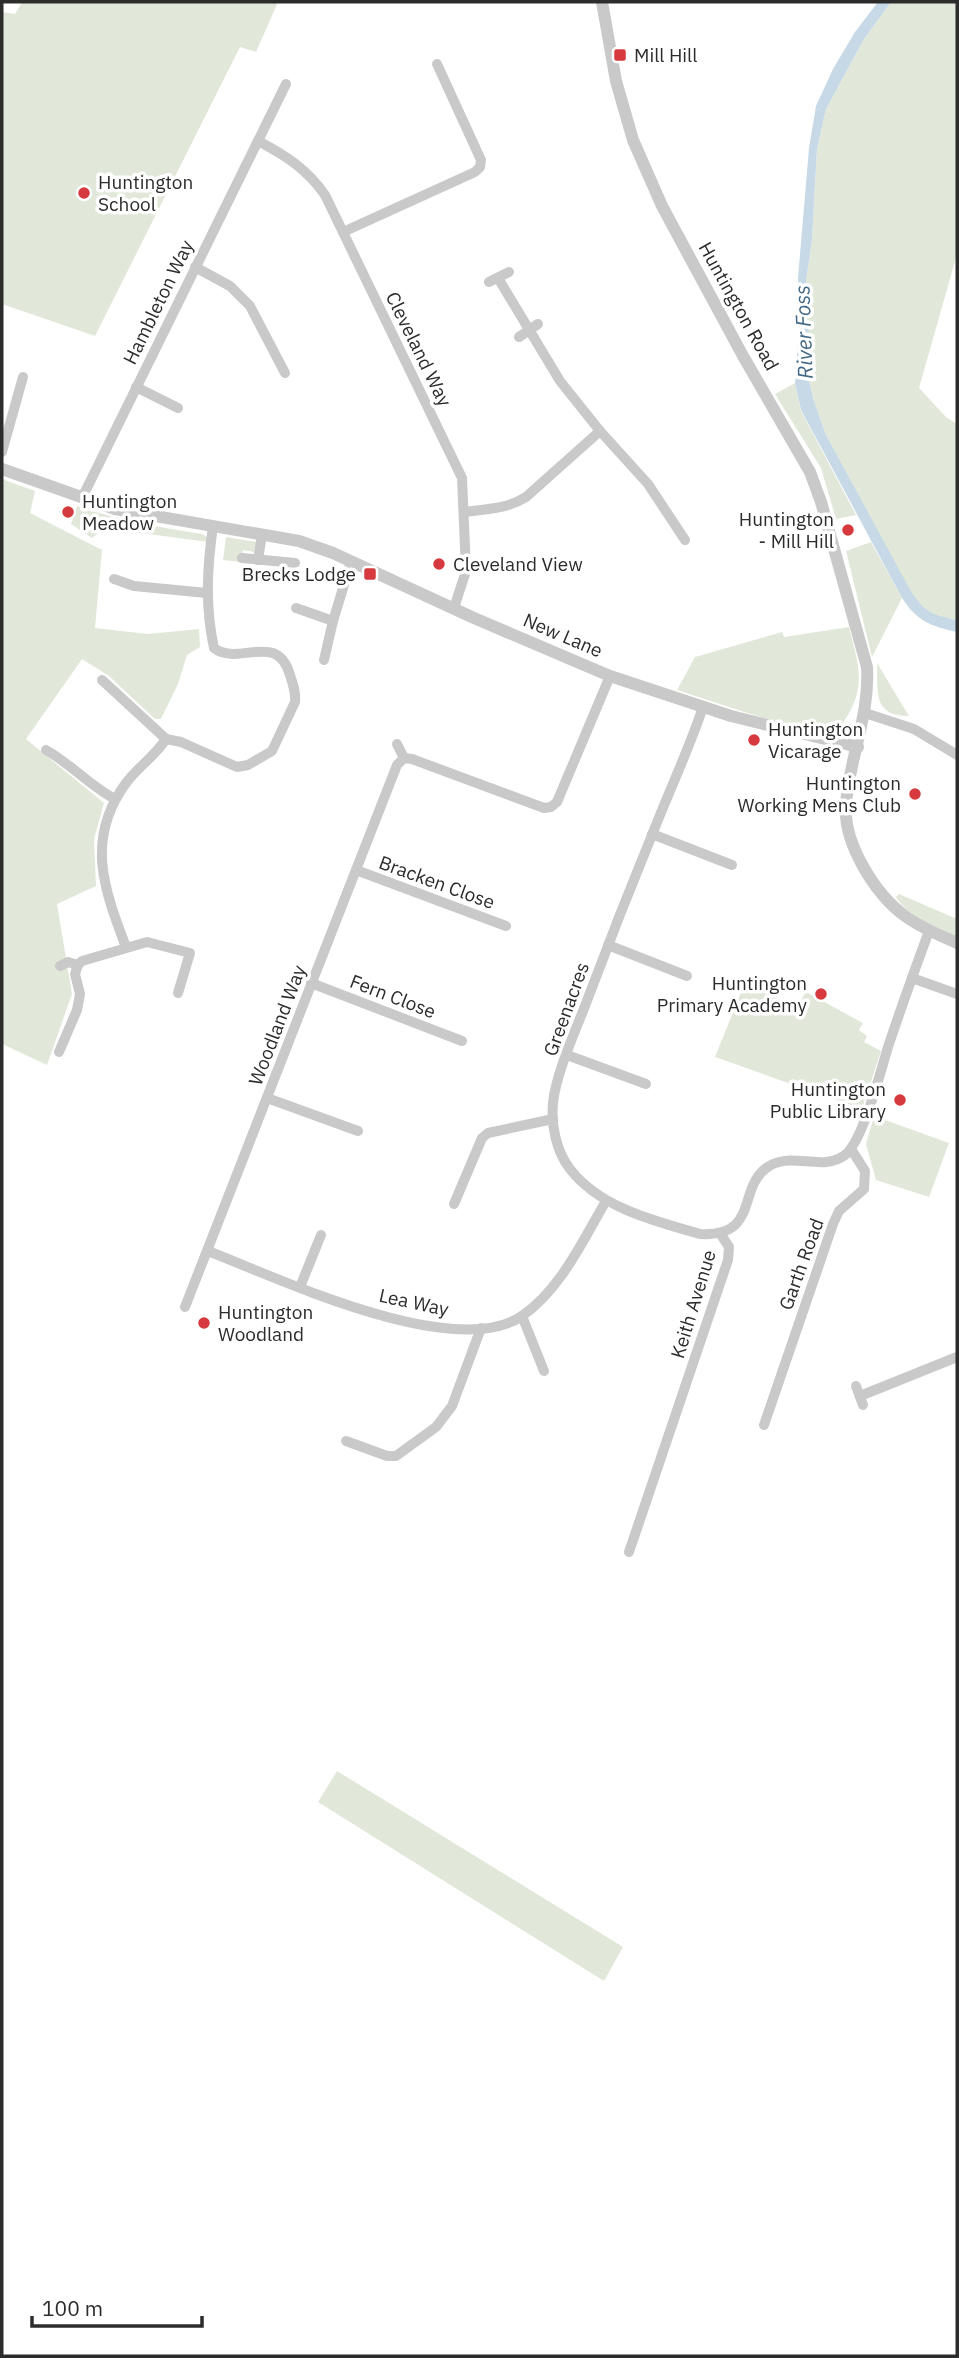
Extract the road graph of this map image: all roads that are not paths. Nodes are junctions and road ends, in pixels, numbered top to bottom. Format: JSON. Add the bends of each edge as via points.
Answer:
{"nodes":[{"id":1,"x":602,"y":2,"type":"edge"},
{"id":2,"x":437,"y":64,"type":"dead end"},
{"id":3,"x":285,"y":84,"type":"dead end"},
{"id":4,"x":257,"y":141,"type":"junction"},
{"id":5,"x":343,"y":232,"type":"junction"},
{"id":6,"x":195,"y":267,"type":"junction"},
{"id":7,"x":509,"y":272,"type":"dead end"},
{"id":8,"x":534,"y":327,"type":"junction"},
{"id":9,"x":519,"y":337,"type":"dead end"},
{"id":10,"x":285,"y":373,"type":"dead end"},
{"id":11,"x":23,"y":377,"type":"dead end"},
{"id":12,"x":136,"y":387,"type":"junction"},
{"id":13,"x":178,"y":408,"type":"dead end"},
{"id":14,"x":600,"y":431,"type":"junction"},
{"id":15,"x":2,"y":452,"type":"edge"},
{"id":16,"x":2,"y":469,"type":"edge"},
{"id":17,"x":82,"y":498,"type":"junction"},
{"id":18,"x":465,"y":512,"type":"junction"},
{"id":19,"x":213,"y":526,"type":"junction"},
{"id":20,"x":262,"y":534,"type":"junction"},
{"id":21,"x":685,"y":540,"type":"dead end"},
{"id":22,"x":242,"y":558,"type":"dead end"},
{"id":23,"x":258,"y":560,"type":"junction"},
{"id":24,"x":351,"y":562,"type":"junction"},
{"id":25,"x":295,"y":563,"type":"dead end"},
{"id":26,"x":114,"y":579,"type":"dead end"},
{"id":27,"x":207,"y":593,"type":"junction"},
{"id":28,"x":296,"y":608,"type":"dead end"},
{"id":29,"x":454,"y":608,"type":"junction"},
{"id":30,"x":333,"y":621,"type":"junction"},
{"id":31,"x":324,"y":660,"type":"dead end"},
{"id":32,"x":610,"y":676,"type":"junction"},
{"id":33,"x":102,"y":680,"type":"dead end"},
{"id":34,"x":703,"y":707,"type":"junction"},
{"id":35,"x":865,"y":713,"type":"junction"},
{"id":36,"x":166,"y":739,"type":"junction"},
{"id":37,"x":397,"y":744,"type":"dead end"},
{"id":38,"x":858,"y":747,"type":"junction"},
{"id":39,"x":46,"y":750,"type":"dead end"},
{"id":40,"x":957,"y":755,"type":"edge"},
{"id":41,"x":404,"y":758,"type":"junction"},
{"id":42,"x":115,"y":799,"type":"junction"},
{"id":43,"x":652,"y":834,"type":"junction"},
{"id":44,"x":732,"y":865,"type":"dead end"},
{"id":45,"x":356,"y":870,"type":"junction"},
{"id":46,"x":506,"y":926,"type":"dead end"},
{"id":47,"x":929,"y":931,"type":"junction"},
{"id":48,"x":957,"y":943,"type":"edge"},
{"id":49,"x":608,"y":945,"type":"junction"},
{"id":50,"x":126,"y":947,"type":"junction"},
{"id":51,"x":78,"y":965,"type":"junction"},
{"id":52,"x":60,"y":966,"type":"dead end"},
{"id":53,"x":687,"y":976,"type":"dead end"},
{"id":54,"x":912,"y":978,"type":"junction"},
{"id":55,"x":312,"y":983,"type":"junction"},
{"id":56,"x":178,"y":993,"type":"dead end"},
{"id":57,"x":957,"y":994,"type":"edge"},
{"id":58,"x":462,"y":1041,"type":"dead end"},
{"id":59,"x":59,"y":1052,"type":"dead end"},
{"id":60,"x":567,"y":1055,"type":"junction"},
{"id":61,"x":646,"y":1084,"type":"dead end"},
{"id":62,"x":267,"y":1098,"type":"junction"},
{"id":63,"x":553,"y":1119,"type":"junction"},
{"id":64,"x":358,"y":1131,"type":"dead end"},
{"id":65,"x":851,"y":1149,"type":"junction"},
{"id":66,"x":606,"y":1201,"type":"junction"},
{"id":67,"x":454,"y":1204,"type":"dead end"},
{"id":68,"x":720,"y":1233,"type":"junction"},
{"id":69,"x":321,"y":1235,"type":"dead end"},
{"id":70,"x":208,"y":1251,"type":"junction"},
{"id":71,"x":300,"y":1287,"type":"junction"},
{"id":72,"x":186,"y":1307,"type":"dead end"},
{"id":73,"x":522,"y":1316,"type":"junction"},
{"id":74,"x":481,"y":1328,"type":"junction"},
{"id":75,"x":957,"y":1357,"type":"edge"},
{"id":76,"x":544,"y":1371,"type":"dead end"},
{"id":77,"x":859,"y":1396,"type":"dead end"},
{"id":78,"x":764,"y":1425,"type":"dead end"},
{"id":79,"x":346,"y":1441,"type":"dead end"},
{"id":80,"x":629,"y":1552,"type":"dead end"}],
"edges":[{"from":1,"to":35,"type":"street","name":"Huntington Road","via":[[625,116],[652,184],[817,488],[867,667]]},
{"from":2,"to":5,"type":"street","via":[[481,160],[480,167]]},
{"from":3,"to":4,"type":"street","name":"Hambleton Way"},
{"from":4,"to":5,"type":"street","name":"Cleveland Way","via":[[286,156],[313,179]]},
{"from":4,"to":6,"type":"street","name":"Hambleton Way"},
{"from":5,"to":18,"type":"street","name":"Cleveland Way","via":[[459,472]]},
{"from":6,"to":10,"type":"street","via":[[230,286],[250,306]]},
{"from":6,"to":12,"type":"street","name":"Hambleton Way"},
{"from":7,"to":8,"type":"street","via":[[493,280]]},
{"from":8,"to":9,"type":"street"},
{"from":8,"to":14,"type":"street","via":[[560,381]]},
{"from":11,"to":15,"type":"street"},
{"from":12,"to":13,"type":"street"},
{"from":12,"to":17,"type":"street","name":"Hambleton Way"},
{"from":14,"to":18,"type":"street","via":[[515,504]]},
{"from":14,"to":21,"type":"street","via":[[648,484]]},
{"from":16,"to":17,"type":"street","name":"New Lane"},
{"from":17,"to":19,"type":"street","name":"New Lane","via":[[115,509]]},
{"from":18,"to":29,"type":"street","name":"Cleveland Way","via":[[466,571]]},
{"from":19,"to":20,"type":"street","name":"New Lane"},
{"from":19,"to":27,"type":"street"},
{"from":20,"to":23,"type":"street"},
{"from":20,"to":24,"type":"street","name":"New Lane","via":[[299,541]]},
{"from":22,"to":23,"type":"street"},
{"from":23,"to":25,"type":"street"},
{"from":24,"to":29,"type":"street","name":"New Lane"},
{"from":24,"to":30,"type":"street"},
{"from":26,"to":27,"type":"street","via":[[134,586]]},
{"from":27,"to":36,"type":"street","via":[[214,648],[227,653],[268,651],[278,655],[286,663],[295,702],[272,751],[248,765],[237,766]]},
{"from":28,"to":30,"type":"street"},
{"from":29,"to":32,"type":"street","name":"New Lane"},
{"from":30,"to":31,"type":"street"},
{"from":32,"to":34,"type":"street","name":"New Lane"},
{"from":32,"to":41,"type":"street","via":[[551,807]]},
{"from":33,"to":36,"type":"street"},
{"from":34,"to":38,"type":"street","name":"New Lane"},
{"from":34,"to":43,"type":"street","name":"Greenacres"},
{"from":35,"to":38,"type":"street","name":"Huntington Road"},
{"from":35,"to":40,"type":"street","via":[[914,729]]},
{"from":36,"to":42,"type":"street"},
{"from":37,"to":41,"type":"street"},
{"from":38,"to":47,"type":"street","name":"Huntington Road","via":[[846,807],[852,843],[882,895],[901,914]]},
{"from":39,"to":42,"type":"street"},
{"from":41,"to":45,"type":"street","name":"Woodland Way","via":[[397,765]]},
{"from":42,"to":50,"type":"street","via":[[104,827],[102,874]]},
{"from":43,"to":44,"type":"street"},
{"from":43,"to":49,"type":"street","name":"Greenacres"},
{"from":45,"to":46,"type":"street","name":"Bracken Close"},
{"from":45,"to":55,"type":"street","name":"Woodland Way"},
{"from":47,"to":48,"type":"street","name":"Huntington Road"},
{"from":47,"to":54,"type":"street"},
{"from":49,"to":53,"type":"street"},
{"from":49,"to":60,"type":"street","name":"Greenacres"},
{"from":50,"to":51,"type":"street","via":[[89,957]]},
{"from":50,"to":56,"type":"street","via":[[147,942],[190,953]]},
{"from":51,"to":52,"type":"street","via":[[68,962]]},
{"from":51,"to":59,"type":"street","via":[[77,1010]]},
{"from":54,"to":57,"type":"street"},
{"from":54,"to":65,"type":"street"},
{"from":55,"to":58,"type":"street","name":"Fern Close"},
{"from":55,"to":62,"type":"street","name":"Woodland Way"},
{"from":60,"to":61,"type":"street"},
{"from":60,"to":63,"type":"street","name":"Greenacres","via":[[553,1102]]},
{"from":62,"to":64,"type":"street"},
{"from":62,"to":70,"type":"street","name":"Woodland Way"},
{"from":63,"to":66,"type":"street","name":"Greenacres","via":[[560,1153],[569,1168]]},
{"from":63,"to":67,"type":"street","via":[[482,1138]]},
{"from":65,"to":68,"type":"street","name":"Keith Avenue","via":[[831,1161],[773,1163],[762,1171],[741,1219]]},
{"from":65,"to":78,"type":"street","name":"Garth Road","via":[[867,1176],[864,1189],[839,1211],[833,1224]]},
{"from":66,"to":68,"type":"street","name":"Greenacres","via":[[700,1234]]},
{"from":66,"to":73,"type":"street","name":"Lea Way","via":[[559,1278]]},
{"from":68,"to":80,"type":"street","name":"Keith Avenue","via":[[729,1247],[728,1260]]},
{"from":69,"to":71,"type":"street"},
{"from":70,"to":71,"type":"street","name":"Lea Way"},
{"from":70,"to":72,"type":"street","name":"Woodland Way"},
{"from":71,"to":74,"type":"street","name":"Lea Way","via":[[411,1323]]},
{"from":73,"to":74,"type":"street","name":"Lea Way"},
{"from":73,"to":76,"type":"street"},
{"from":74,"to":79,"type":"street","via":[[452,1406],[436,1427],[396,1456]]},
{"from":75,"to":77,"type":"street"}]}
